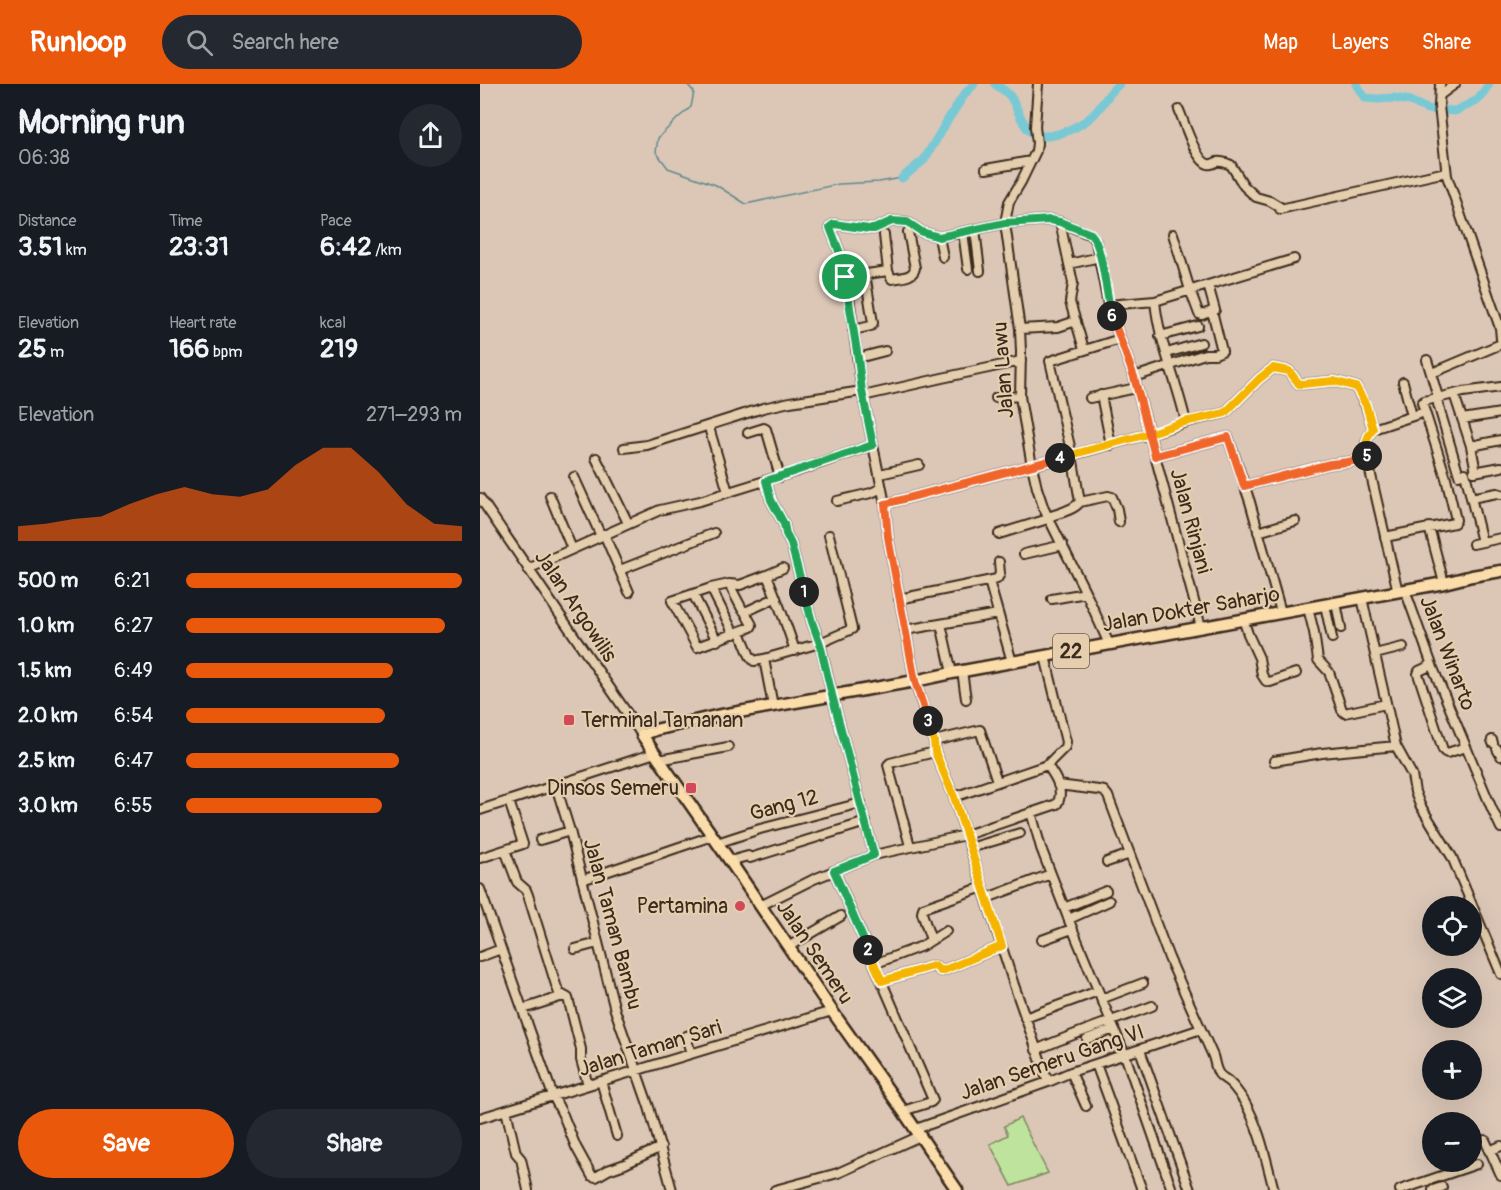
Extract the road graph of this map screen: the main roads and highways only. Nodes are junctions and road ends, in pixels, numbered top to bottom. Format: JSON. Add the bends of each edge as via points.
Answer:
{"nodes":[{"id":1,"x":1501,"y":571,"type":"edge"},
{"id":2,"x":642,"y":735,"type":"joint"},
{"id":3,"x":957,"y":1190,"type":"edge"}],
"edges":[{"from":1,"to":2,"type":"highway","name":"Jalan Dokter Saharjo","number":"22","via":[[716,716]]},
{"from":2,"to":3,"type":"highway","name":"Jalan Semeru"}]}
